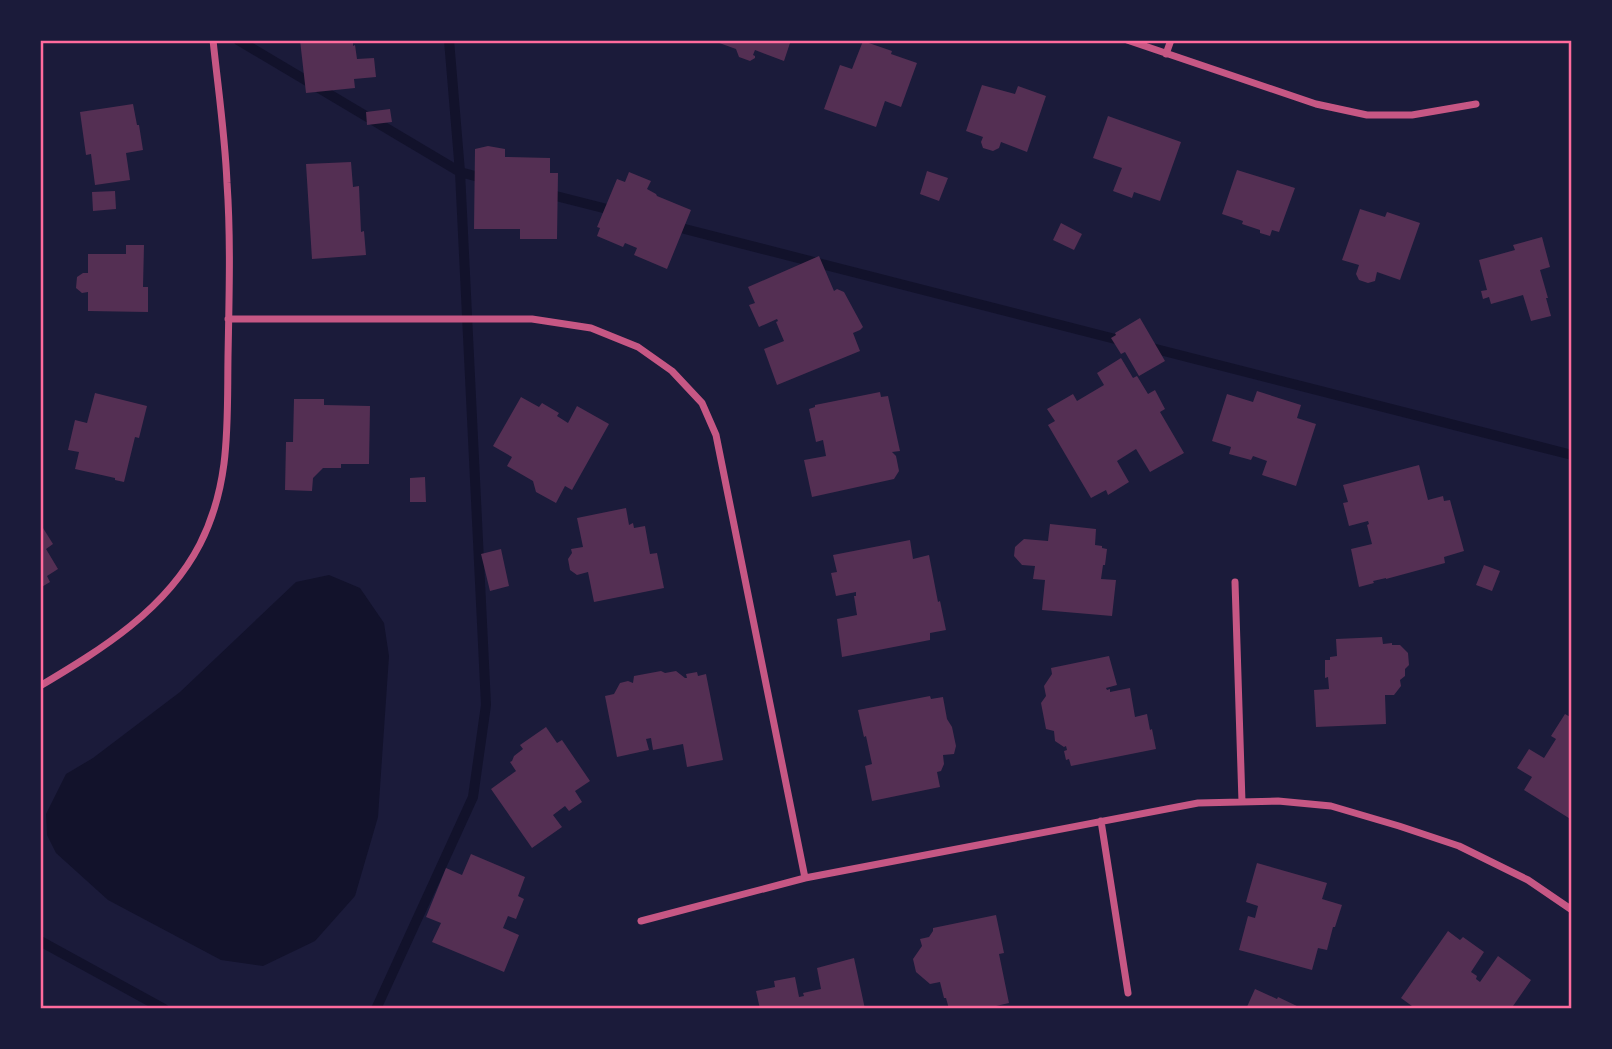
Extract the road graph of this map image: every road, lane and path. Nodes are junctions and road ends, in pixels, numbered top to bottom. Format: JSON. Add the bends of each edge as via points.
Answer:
{"nodes":[{"id":1,"x":213,"y":40,"type":"edge"},
{"id":2,"x":1127,"y":40,"type":"edge"},
{"id":3,"x":1171,"y":40,"type":"edge"},
{"id":4,"x":1166,"y":54,"type":"junction"},
{"id":5,"x":1476,"y":104,"type":"dead end"},
{"id":6,"x":228,"y":319,"type":"junction"},
{"id":7,"x":1235,"y":582,"type":"dead end"},
{"id":8,"x":40,"y":686,"type":"edge"},
{"id":9,"x":1242,"y":802,"type":"junction"},
{"id":10,"x":1101,"y":821,"type":"junction"},
{"id":11,"x":805,"y":878,"type":"junction"},
{"id":12,"x":1572,"y":910,"type":"edge"},
{"id":13,"x":641,"y":921,"type":"dead end"},
{"id":14,"x":1128,"y":993,"type":"dead end"}],
"edges":[{"from":1,"to":6,"type":"street","via":[[227,182]]},
{"from":2,"to":4,"type":"street"},
{"from":3,"to":4,"type":"street"},
{"from":4,"to":5,"type":"street","via":[[1316,104],[1367,115],[1412,115]]},
{"from":6,"to":8,"type":"street","via":[[226,456],[217,502],[200,544],[158,603],[97,651]]},
{"from":6,"to":11,"type":"street","via":[[532,319],[591,328],[638,347],[673,371],[702,403],[716,435]]},
{"from":7,"to":9,"type":"street"},
{"from":9,"to":10,"type":"street","via":[[1198,803]]},
{"from":9,"to":12,"type":"street","via":[[1331,806],[1399,826],[1458,846],[1528,880]]},
{"from":10,"to":11,"type":"street"},
{"from":10,"to":14,"type":"street"},
{"from":11,"to":13,"type":"street"}]}
